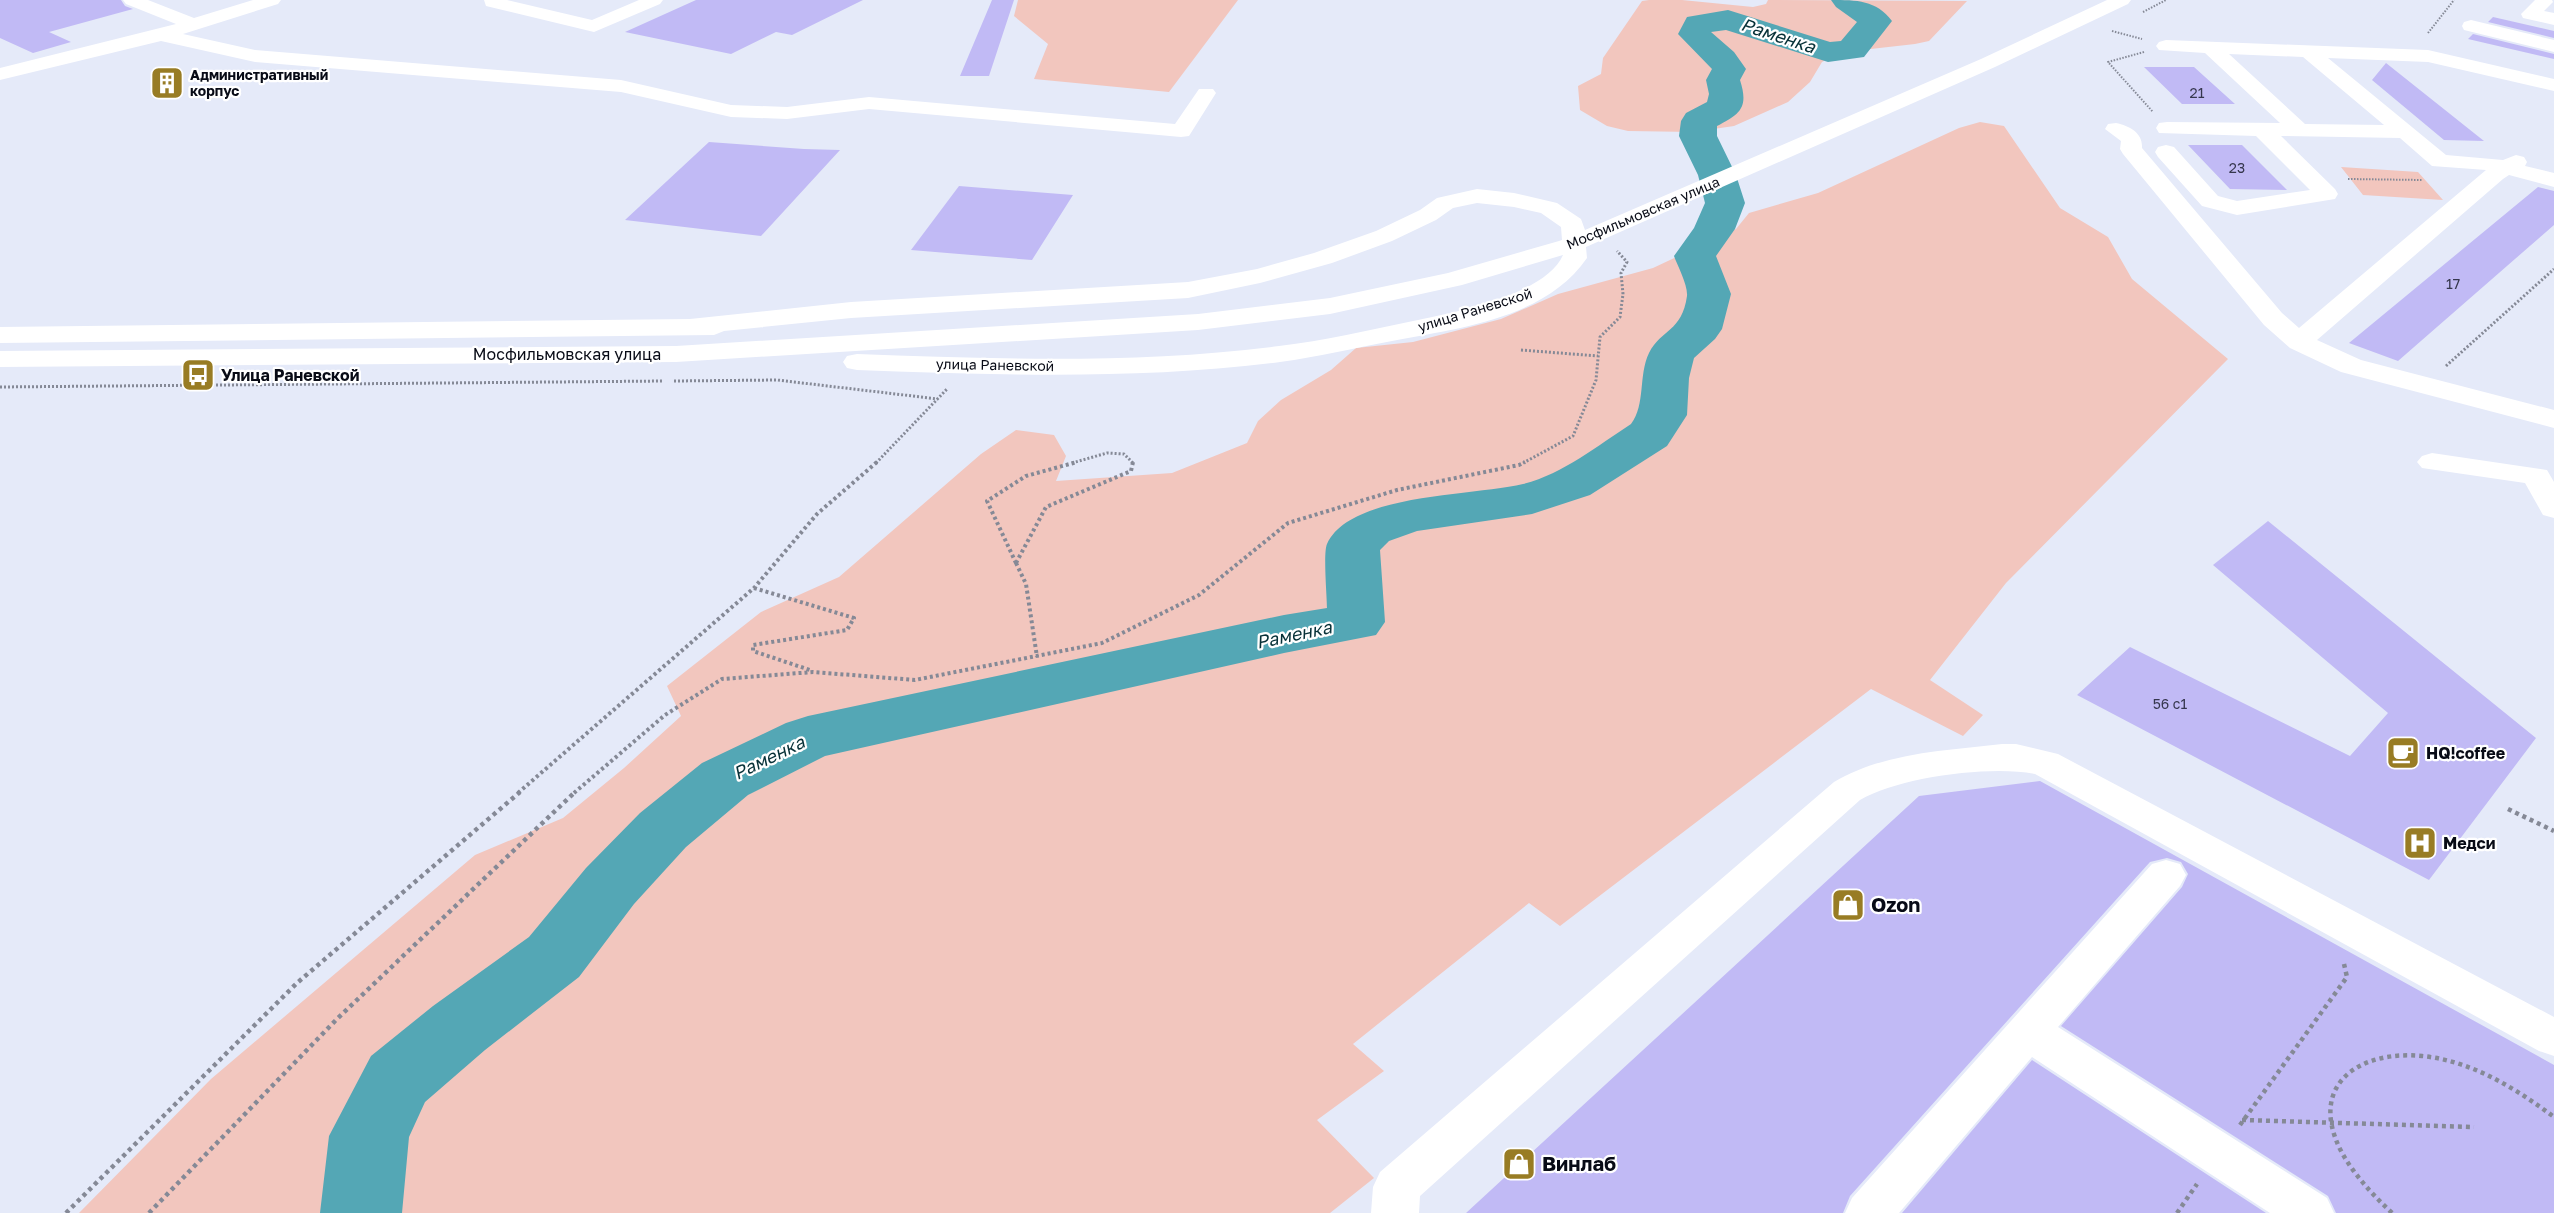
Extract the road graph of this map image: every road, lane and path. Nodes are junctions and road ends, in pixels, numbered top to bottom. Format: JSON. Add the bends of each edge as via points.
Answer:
{"nodes":[{"id":1,"x":132,"y":0,"type":"edge"},
{"id":2,"x":272,"y":0,"type":"edge"},
{"id":3,"x":496,"y":0,"type":"edge"},
{"id":4,"x":654,"y":0,"type":"edge"},
{"id":5,"x":2122,"y":0,"type":"edge"},
{"id":6,"x":2454,"y":0,"type":"edge"},
{"id":7,"x":2546,"y":2,"type":"edge"},
{"id":8,"x":2554,"y":19,"type":"edge"},
{"id":9,"x":192,"y":24,"type":"junction"},
{"id":10,"x":2107,"y":29,"type":"dead end"},
{"id":11,"x":161,"y":35,"type":"junction"},
{"id":12,"x":2166,"y":46,"type":"junction"},
{"id":13,"x":2554,"y":46,"type":"edge"},
{"id":14,"x":2211,"y":48,"type":"junction"},
{"id":15,"x":2308,"y":51,"type":"junction"},
{"id":16,"x":2428,"y":56,"type":"junction"},
{"id":17,"x":2554,"y":64,"type":"edge"},
{"id":18,"x":0,"y":74,"type":"edge"},
{"id":19,"x":2554,"y":85,"type":"edge"},
{"id":20,"x":1206,"y":93,"type":"dead end"},
{"id":21,"x":2168,"y":128,"type":"joint"},
{"id":22,"x":2116,"y":129,"type":"dead end"},
{"id":23,"x":2262,"y":129,"type":"junction"},
{"id":24,"x":2299,"y":130,"type":"junction"},
{"id":25,"x":2406,"y":132,"type":"junction"},
{"id":26,"x":2166,"y":152,"type":"dead end"},
{"id":27,"x":2512,"y":164,"type":"junction"},
{"id":28,"x":2312,"y":178,"type":"junction"},
{"id":29,"x":2426,"y":180,"type":"dead end"},
{"id":30,"x":2554,"y":180,"type":"edge"},
{"id":31,"x":1614,"y":247,"type":"dead end"},
{"id":32,"x":2554,"y":269,"type":"edge"},
{"id":33,"x":1133,"y":326,"type":"junction"},
{"id":34,"x":691,"y":327,"type":"junction"},
{"id":35,"x":0,"y":335,"type":"edge"},
{"id":36,"x":2299,"y":342,"type":"junction"},
{"id":37,"x":1521,"y":350,"type":"dead end"},
{"id":38,"x":676,"y":354,"type":"junction"},
{"id":39,"x":1598,"y":356,"type":"junction"},
{"id":40,"x":0,"y":359,"type":"edge"},
{"id":41,"x":2426,"y":385,"type":"junction"},
{"id":42,"x":0,"y":387,"type":"edge"},
{"id":43,"x":2554,"y":419,"type":"edge"},
{"id":44,"x":2432,"y":462,"type":"dead end"},
{"id":45,"x":2554,"y":508,"type":"edge"},
{"id":46,"x":1017,"y":563,"type":"junction"},
{"id":47,"x":754,"y":588,"type":"junction"},
{"id":48,"x":1036,"y":657,"type":"junction"},
{"id":49,"x":813,"y":672,"type":"junction"},
{"id":50,"x":2508,"y":809,"type":"dead end"},
{"id":51,"x":2554,"y":831,"type":"edge"},
{"id":52,"x":2166,"y":875,"type":"dead end"},
{"id":53,"x":2342,"y":963,"type":"dead end"},
{"id":54,"x":2028,"y":1031,"type":"junction"},
{"id":55,"x":2554,"y":1038,"type":"edge"},
{"id":56,"x":2554,"y":1117,"type":"edge"},
{"id":57,"x":2331,"y":1123,"type":"junction"},
{"id":58,"x":2474,"y":1127,"type":"dead end"},
{"id":59,"x":2232,"y":1132,"type":"junction"},
{"id":60,"x":66,"y":1213,"type":"edge"},
{"id":61,"x":149,"y":1213,"type":"edge"},
{"id":62,"x":1395,"y":1213,"type":"edge"},
{"id":63,"x":1869,"y":1213,"type":"edge"},
{"id":64,"x":2177,"y":1213,"type":"edge"},
{"id":65,"x":2310,"y":1213,"type":"edge"},
{"id":66,"x":2392,"y":1213,"type":"edge"}],
"edges":[{"from":1,"to":9,"type":"street"},
{"from":2,"to":9,"type":"street"},
{"from":3,"to":4,"type":"street","via":[[492,2],[594,26]]},
{"from":5,"to":33,"type":"street","name":"Мосфильмовская улица","via":[[1988,63],[1568,246],[1453,280],[1330,306]]},
{"from":6,"to":16,"type":"path","via":[[2422,40],[2433,47]]},
{"from":7,"to":8,"type":"street","via":[[2530,14]]},
{"from":9,"to":11,"type":"street"},
{"from":10,"to":12,"type":"path"},
{"from":11,"to":18,"type":"street"},
{"from":11,"to":20,"type":"street","via":[[255,56],[621,86],[731,111],[787,113],[869,103],[1181,131]]},
{"from":12,"to":14,"type":"street"},
{"from":12,"to":21,"type":"path","via":[[2108,62]]},
{"from":13,"to":17,"type":"street","via":[[2469,35]]},
{"from":14,"to":15,"type":"street"},
{"from":14,"to":24,"type":"street"},
{"from":15,"to":16,"type":"street"},
{"from":15,"to":25,"type":"street"},
{"from":16,"to":19,"type":"street"},
{"from":21,"to":23,"type":"street"},
{"from":22,"to":36,"type":"street","via":[[2132,139],[2131,149],[2196,230],[2273,319]]},
{"from":23,"to":24,"type":"street"},
{"from":23,"to":28,"type":"street"},
{"from":24,"to":25,"type":"street"},
{"from":25,"to":27,"type":"street","via":[[2440,161]]},
{"from":26,"to":28,"type":"street","via":[[2210,201],[2237,208],[2327,194]]},
{"from":27,"to":30,"type":"street"},
{"from":27,"to":36,"type":"street","via":[[2495,174]]},
{"from":28,"to":29,"type":"path"},
{"from":31,"to":39,"type":"path","via":[[1627,262],[1621,273],[1620,316],[1600,337]]},
{"from":32,"to":41,"type":"path"},
{"from":33,"to":34,"type":"street","name":"Мосфильмовская улица"},
{"from":33,"to":38,"type":"street","name":"Мосфильмовская улица"},
{"from":34,"to":35,"type":"street","name":"Мосфильмовская улица"},
{"from":34,"to":38,"type":"street","name":"улица Раневской","via":[[852,310],[1188,290],[1323,258],[1384,236],[1445,203],[1477,196],[1549,208],[1573,224],[1575,258],[1555,281],[1527,297],[1440,324],[1268,356],[1017,368]]},
{"from":36,"to":41,"type":"street","via":[[2351,366]]},
{"from":37,"to":39,"type":"path"},
{"from":38,"to":40,"type":"street","name":"Мосфильмовская улица"},
{"from":39,"to":48,"type":"path","via":[[1596,380],[1572,436],[1519,465],[1397,490],[1288,524],[1198,595],[1102,643]]},
{"from":41,"to":43,"type":"street"},
{"from":42,"to":47,"type":"path","via":[[777,380],[939,399],[886,454],[817,514]]},
{"from":44,"to":45,"type":"street","via":[[2536,476]]},
{"from":46,"to":46,"type":"path","via":[[987,501],[1026,476],[1107,453],[1124,454],[1133,462],[1131,471],[1046,507]]},
{"from":46,"to":48,"type":"path","via":[[1026,584]]},
{"from":47,"to":49,"type":"path","via":[[854,618],[847,630],[753,645],[753,651]]},
{"from":47,"to":60,"type":"path","via":[[297,983]]},
{"from":48,"to":49,"type":"path","via":[[915,680]]},
{"from":49,"to":61,"type":"path","via":[[722,679],[664,716],[562,803],[363,994]]},
{"from":50,"to":51,"type":"path"},
{"from":52,"to":54,"type":"street"},
{"from":53,"to":59,"type":"path","via":[[2347,976]]},
{"from":54,"to":59,"type":"street"},
{"from":54,"to":63,"type":"street"},
{"from":55,"to":62,"type":"street","via":[[2252,886],[2066,772],[2032,759],[2002,757],[1887,773],[1864,780],[1847,791],[1397,1187]]},
{"from":56,"to":57,"type":"path","via":[[2503,1082],[2462,1065],[2401,1055],[2375,1058],[2354,1067],[2339,1081],[2331,1100]]},
{"from":57,"to":58,"type":"path"},
{"from":57,"to":59,"type":"path"},
{"from":57,"to":66,"type":"path","via":[[2339,1148],[2355,1175]]},
{"from":59,"to":64,"type":"path"},
{"from":59,"to":65,"type":"street"}]}
